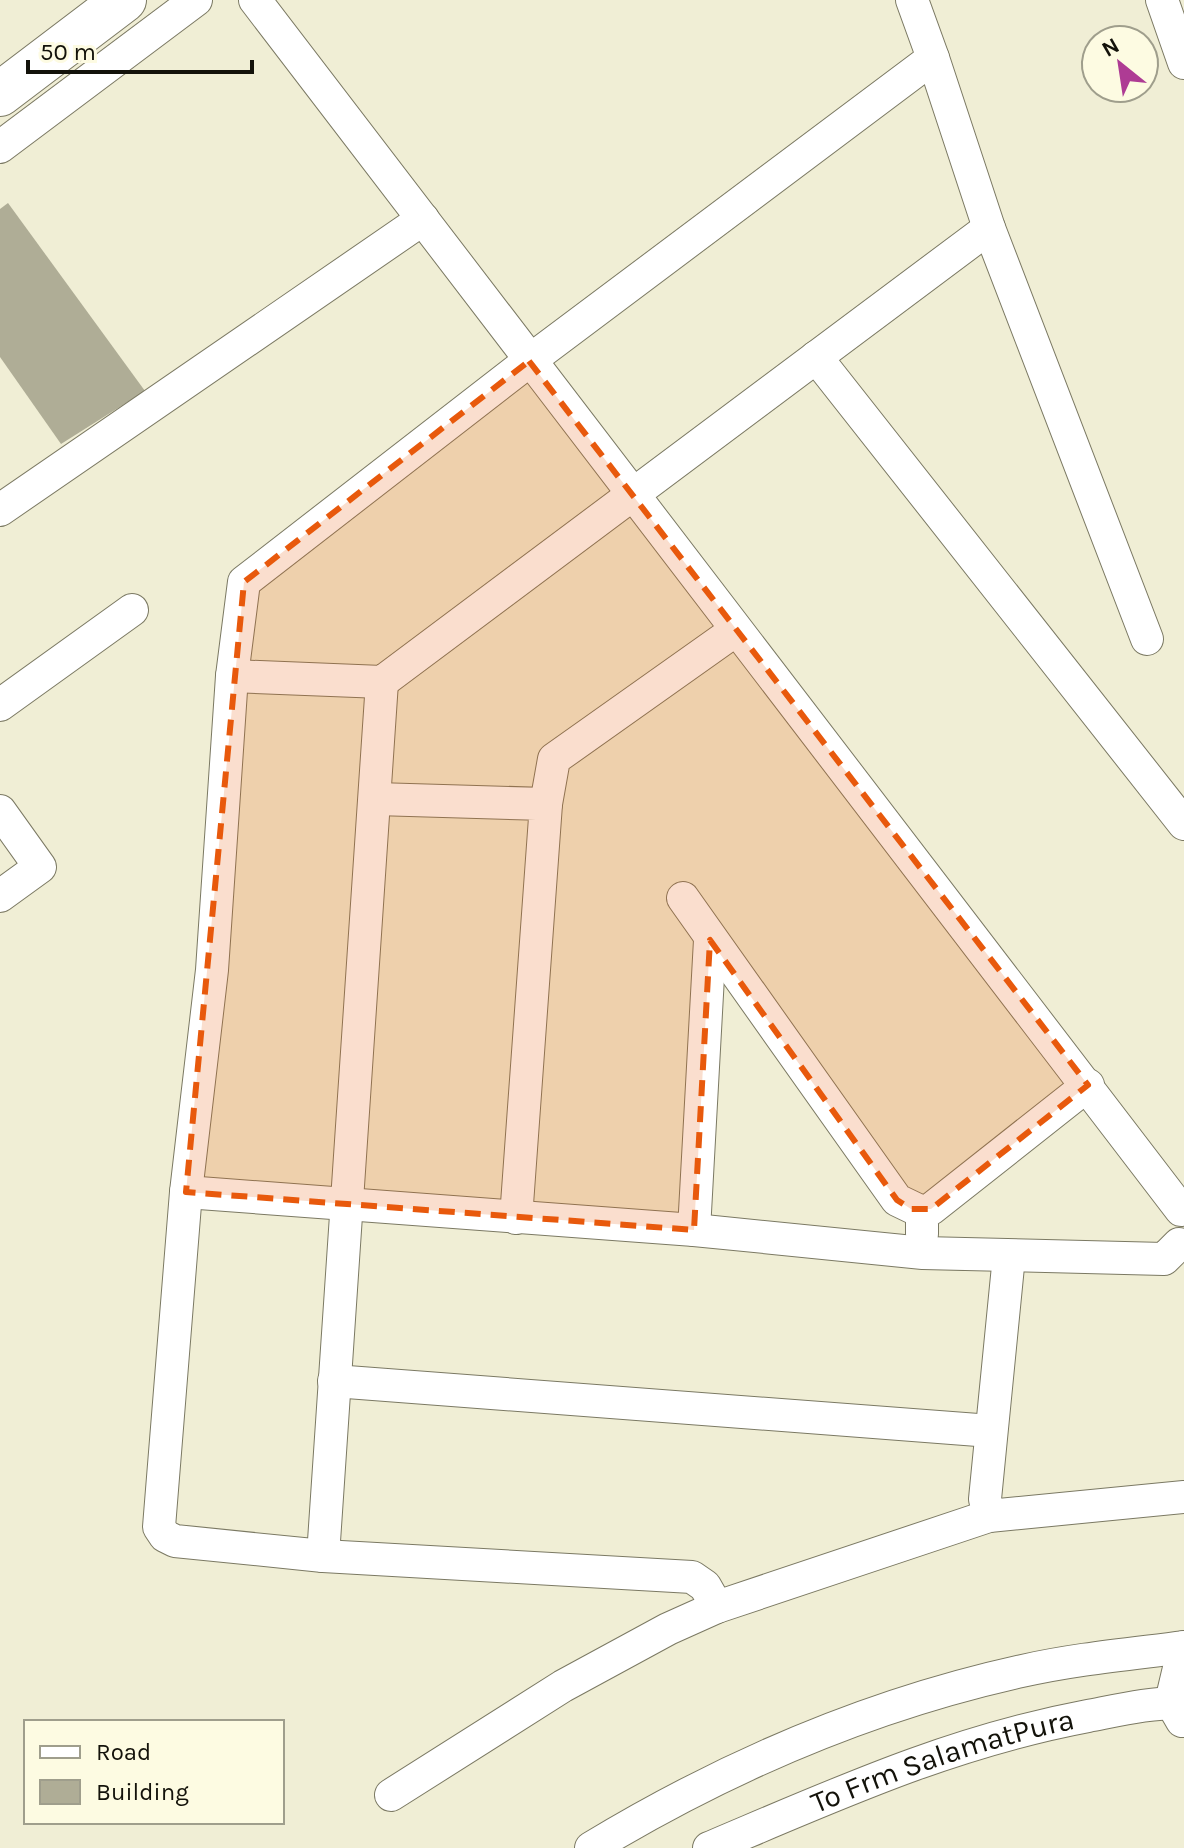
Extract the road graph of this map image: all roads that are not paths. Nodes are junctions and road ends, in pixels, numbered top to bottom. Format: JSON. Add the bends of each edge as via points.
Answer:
{"nodes":[{"id":1,"x":124,"y":0,"type":"edge"},
{"id":2,"x":196,"y":0,"type":"edge"},
{"id":3,"x":255,"y":0,"type":"edge"},
{"id":4,"x":912,"y":0,"type":"edge"},
{"id":5,"x":1162,"y":0,"type":"edge"},
{"id":6,"x":933,"y":58,"type":"junction"},
{"id":7,"x":1184,"y":63,"type":"edge"},
{"id":8,"x":0,"y":94,"type":"edge"},
{"id":9,"x":0,"y":147,"type":"edge"},
{"id":10,"x":423,"y":219,"type":"junction"},
{"id":11,"x":989,"y":228,"type":"junction"},
{"id":12,"x":816,"y":357,"type":"junction"},
{"id":13,"x":529,"y":361,"type":"junction"},
{"id":14,"x":632,"y":495,"type":"junction"},
{"id":15,"x":0,"y":510,"type":"edge"},
{"id":16,"x":132,"y":610,"type":"dead end"},
{"id":17,"x":736,"y":630,"type":"junction"},
{"id":18,"x":1147,"y":639,"type":"dead end"},
{"id":19,"x":232,"y":676,"type":"junction"},
{"id":20,"x":382,"y":682,"type":"junction"},
{"id":21,"x":0,"y":705,"type":"edge"},
{"id":22,"x":376,"y":799,"type":"junction"},
{"id":23,"x":546,"y":804,"type":"junction"},
{"id":24,"x":0,"y":811,"type":"edge"},
{"id":25,"x":1184,"y":824,"type":"edge"},
{"id":26,"x":0,"y":896,"type":"edge"},
{"id":27,"x":683,"y":898,"type":"dead end"},
{"id":28,"x":710,"y":940,"type":"junction"},
{"id":29,"x":1088,"y":1085,"type":"junction"},
{"id":30,"x":1172,"y":1176,"type":"edge"},
{"id":31,"x":186,"y":1192,"type":"junction"},
{"id":32,"x":349,"y":1206,"type":"junction"},
{"id":33,"x":1182,"y":1209,"type":"edge"},
{"id":34,"x":922,"y":1212,"type":"junction"},
{"id":35,"x":516,"y":1218,"type":"junction"},
{"id":36,"x":694,"y":1230,"type":"junction"},
{"id":37,"x":1182,"y":1246,"type":"edge"},
{"id":38,"x":923,"y":1253,"type":"junction"},
{"id":39,"x":1009,"y":1256,"type":"junction"},
{"id":40,"x":334,"y":1381,"type":"junction"},
{"id":41,"x":991,"y":1431,"type":"junction"},
{"id":42,"x":1184,"y":1497,"type":"edge"},
{"id":43,"x":989,"y":1516,"type":"junction"},
{"id":44,"x":323,"y":1556,"type":"junction"},
{"id":45,"x":717,"y":1607,"type":"junction"},
{"id":46,"x":1184,"y":1647,"type":"edge"},
{"id":47,"x":1180,"y":1710,"type":"edge"},
{"id":48,"x":391,"y":1795,"type":"dead end"},
{"id":49,"x":591,"y":1848,"type":"edge"},
{"id":50,"x":709,"y":1848,"type":"edge"}],
"edges":[{"from":1,"to":8,"type":"highway"},
{"from":2,"to":9,"type":"street"},
{"from":3,"to":10,"type":"street"},
{"from":4,"to":6,"type":"street"},
{"from":5,"to":7,"type":"street"},
{"from":6,"to":11,"type":"street"},
{"from":6,"to":13,"type":"street"},
{"from":10,"to":13,"type":"street"},
{"from":10,"to":15,"type":"street"},
{"from":11,"to":12,"type":"street"},
{"from":11,"to":18,"type":"street"},
{"from":12,"to":14,"type":"street"},
{"from":12,"to":25,"type":"street"},
{"from":13,"to":14,"type":"street"},
{"from":13,"to":19,"type":"street","via":[[244,582]]},
{"from":14,"to":17,"type":"street"},
{"from":14,"to":20,"type":"street"},
{"from":16,"to":21,"type":"street"},
{"from":17,"to":23,"type":"street","via":[[554,759]]},
{"from":17,"to":29,"type":"street"},
{"from":19,"to":20,"type":"street"},
{"from":19,"to":31,"type":"street","via":[[212,970]]},
{"from":20,"to":22,"type":"street"},
{"from":22,"to":23,"type":"street"},
{"from":22,"to":32,"type":"street"},
{"from":23,"to":35,"type":"street"},
{"from":24,"to":26,"type":"street","via":[[40,867]]},
{"from":27,"to":28,"type":"street"},
{"from":28,"to":34,"type":"street","via":[[897,1200]]},
{"from":28,"to":36,"type":"street"},
{"from":29,"to":30,"type":"street"},
{"from":29,"to":34,"type":"street"},
{"from":30,"to":33,"type":"street"},
{"from":31,"to":32,"type":"street"},
{"from":31,"to":44,"type":"street","via":[[159,1527],[175,1541]]},
{"from":32,"to":35,"type":"street"},
{"from":32,"to":40,"type":"street"},
{"from":33,"to":37,"type":"street","via":[[1173,1227]]},
{"from":34,"to":38,"type":"street"},
{"from":35,"to":36,"type":"street"},
{"from":36,"to":38,"type":"street"},
{"from":37,"to":39,"type":"street","via":[[1164,1259]]},
{"from":38,"to":39,"type":"street"},
{"from":39,"to":41,"type":"street"},
{"from":40,"to":41,"type":"street"},
{"from":40,"to":44,"type":"street"},
{"from":41,"to":43,"type":"street","via":[[985,1499]]},
{"from":42,"to":43,"type":"street"},
{"from":43,"to":45,"type":"street"},
{"from":44,"to":45,"type":"street","via":[[692,1577],[705,1586]]},
{"from":45,"to":48,"type":"street","via":[[563,1686]]},
{"from":46,"to":47,"type":"street"},
{"from":46,"to":49,"type":"street","via":[[1024,1671],[880,1711],[737,1768]]},
{"from":47,"to":50,"type":"street","name":"To Frm SalamatPura","via":[[999,1735],[911,1763]]}]}
